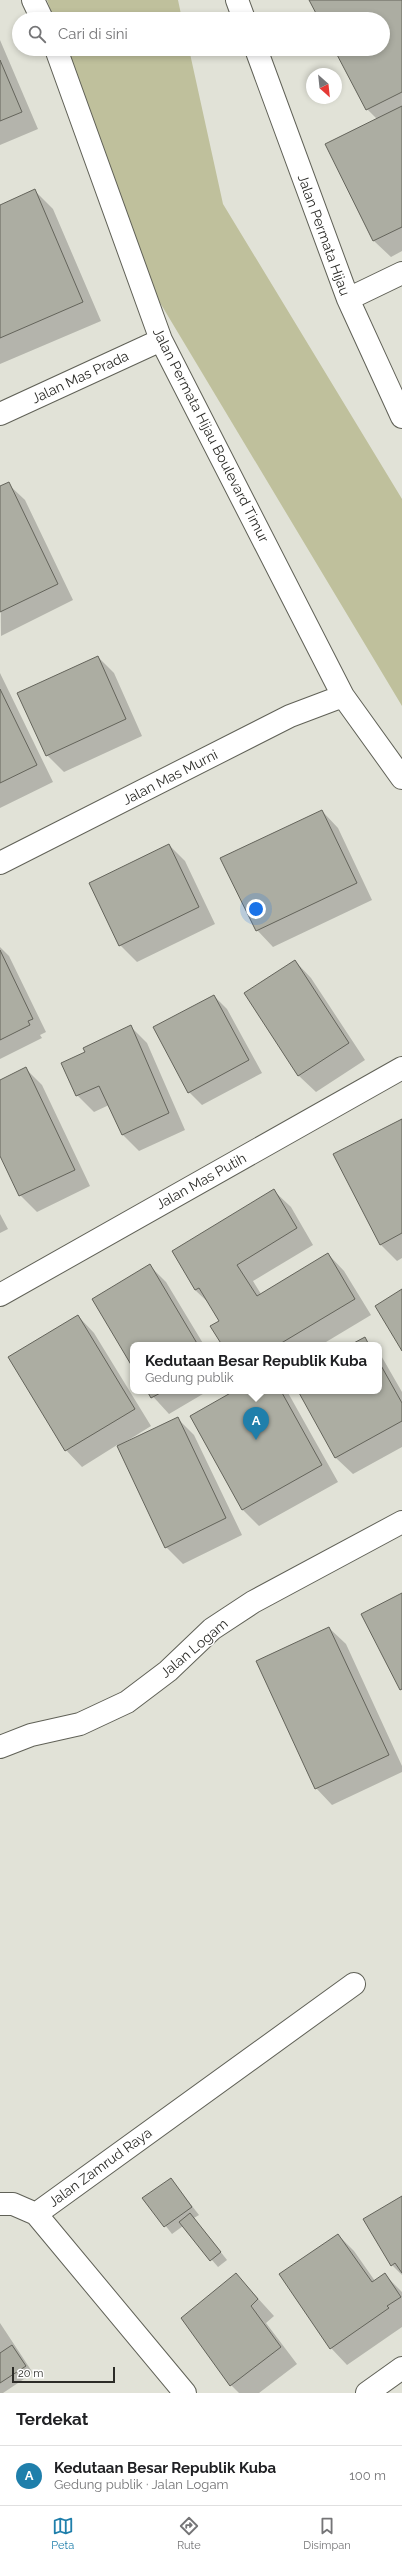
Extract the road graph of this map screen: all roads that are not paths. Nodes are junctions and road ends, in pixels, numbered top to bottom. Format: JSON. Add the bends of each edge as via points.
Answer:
{"nodes":[{"id":1,"x":33,"y":0,"type":"edge"},
{"id":2,"x":237,"y":0,"type":"edge"},
{"id":3,"x":39,"y":12,"type":"edge"},
{"id":4,"x":241,"y":12,"type":"edge"},
{"id":5,"x":59,"y":56,"type":"edge"},
{"id":6,"x":259,"y":56,"type":"edge"},
{"id":7,"x":402,"y":273,"type":"edge"},
{"id":8,"x":348,"y":299,"type":"junction"},
{"id":9,"x":161,"y":340,"type":"junction"},
{"id":10,"x":0,"y":414,"type":"edge"},
{"id":11,"x":402,"y":417,"type":"edge"},
{"id":12,"x":343,"y":696,"type":"junction"},
{"id":13,"x":402,"y":778,"type":"edge"},
{"id":14,"x":0,"y":863,"type":"edge"},
{"id":15,"x":402,"y":1068,"type":"edge"},
{"id":16,"x":0,"y":1295,"type":"edge"},
{"id":17,"x":402,"y":1522,"type":"edge"},
{"id":18,"x":0,"y":1747,"type":"edge"},
{"id":19,"x":354,"y":1984,"type":"dead end"},
{"id":20,"x":0,"y":2204,"type":"edge"},
{"id":21,"x":36,"y":2214,"type":"junction"},
{"id":22,"x":402,"y":2368,"type":"edge"},
{"id":23,"x":185,"y":2393,"type":"edge"},
{"id":24,"x":367,"y":2393,"type":"edge"}],
"edges":[{"from":1,"to":3,"type":"street"},
{"from":2,"to":4,"type":"street"},
{"from":5,"to":9,"type":"street","name":"Jalan Permata Hijau Boulevard Timur"},
{"from":6,"to":8,"type":"street","name":"Jalan Permata Hijau"},
{"from":7,"to":8,"type":"street"},
{"from":8,"to":11,"type":"street","name":"Jalan Permata Hijau"},
{"from":9,"to":10,"type":"street","name":"Jalan Mas Prada"},
{"from":9,"to":12,"type":"street","name":"Jalan Permata Hijau Boulevard Timur"},
{"from":12,"to":13,"type":"street","name":"Jalan Permata Hijau Boulevard Timur"},
{"from":12,"to":14,"type":"street","name":"Jalan Mas Murni","via":[[290,716]]},
{"from":15,"to":16,"type":"street","name":"Jalan Mas Putih"},
{"from":17,"to":18,"type":"street","name":"Jalan Logam","via":[[253,1602],[212,1629],[168,1671],[127,1702],[80,1724],[31,1735]]},
{"from":19,"to":21,"type":"street","name":"Jalan Zamrud Raya"},
{"from":20,"to":21,"type":"street","via":[[13,2204]]},
{"from":21,"to":23,"type":"street","name":"Jalan Zamrud Raya"},
{"from":22,"to":24,"type":"street"}]}
